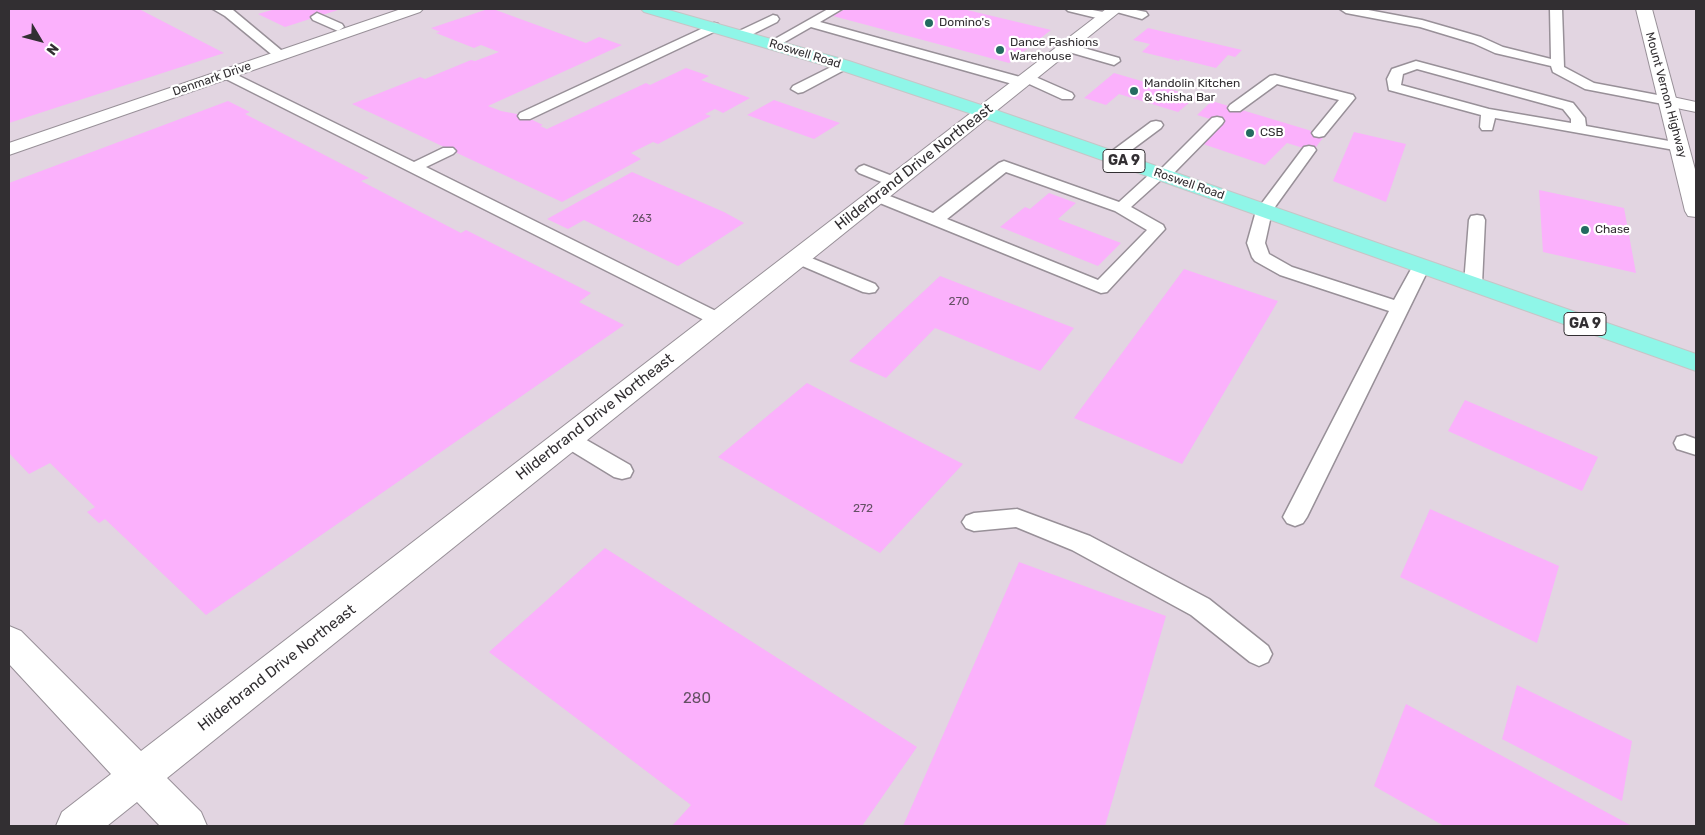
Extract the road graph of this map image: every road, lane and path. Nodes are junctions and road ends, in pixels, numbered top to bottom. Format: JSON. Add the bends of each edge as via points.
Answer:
{"nodes":[{"id":1,"x":219,"y":9,"type":"edge"},
{"id":2,"x":415,"y":9,"type":"edge"},
{"id":3,"x":649,"y":9,"type":"edge"},
{"id":4,"x":836,"y":9,"type":"edge"},
{"id":5,"x":1072,"y":9,"type":"edge"},
{"id":6,"x":1346,"y":9,"type":"edge"},
{"id":7,"x":1556,"y":9,"type":"edge"},
{"id":8,"x":1644,"y":9,"type":"edge"},
{"id":9,"x":1112,"y":11,"type":"edge"},
{"id":10,"x":1142,"y":15,"type":"dead end"},
{"id":11,"x":316,"y":17,"type":"dead end"},
{"id":12,"x":773,"y":19,"type":"dead end"},
{"id":13,"x":809,"y":23,"type":"junction"},
{"id":14,"x":338,"y":27,"type":"dead end"},
{"id":15,"x":714,"y":27,"type":"junction"},
{"id":16,"x":741,"y":35,"type":"junction"},
{"id":17,"x":772,"y":44,"type":"junction"},
{"id":18,"x":1066,"y":47,"type":"junction"},
{"id":19,"x":281,"y":55,"type":"junction"},
{"id":20,"x":1114,"y":61,"type":"dead end"},
{"id":21,"x":1558,"y":64,"type":"junction"},
{"id":22,"x":843,"y":65,"type":"junction"},
{"id":23,"x":227,"y":74,"type":"junction"},
{"id":24,"x":1024,"y":80,"type":"junction"},
{"id":25,"x":798,"y":89,"type":"dead end"},
{"id":26,"x":1067,"y":96,"type":"dead end"},
{"id":27,"x":1668,"y":101,"type":"junction"},
{"id":28,"x":1696,"y":107,"type":"edge"},
{"id":29,"x":1236,"y":108,"type":"dead end"},
{"id":30,"x":984,"y":112,"type":"junction"},
{"id":31,"x":525,"y":116,"type":"dead end"},
{"id":32,"x":1217,"y":121,"type":"dead end"},
{"id":33,"x":1156,"y":125,"type":"dead end"},
{"id":34,"x":1579,"y":129,"type":"junction"},
{"id":35,"x":1319,"y":133,"type":"dead end"},
{"id":36,"x":1680,"y":147,"type":"junction"},
{"id":37,"x":9,"y":149,"type":"edge"},
{"id":38,"x":1309,"y":150,"type":"dead end"},
{"id":39,"x":448,"y":151,"type":"dead end"},
{"id":40,"x":1113,"y":157,"type":"junction"},
{"id":41,"x":415,"y":168,"type":"junction"},
{"id":42,"x":864,"y":170,"type":"dead end"},
{"id":43,"x":1161,"y":174,"type":"junction"},
{"id":44,"x":885,"y":189,"type":"junction"},
{"id":45,"x":1121,"y":208,"type":"junction"},
{"id":46,"x":1264,"y":211,"type":"junction"},
{"id":47,"x":1696,"y":211,"type":"edge"},
{"id":48,"x":935,"y":220,"type":"junction"},
{"id":49,"x":1478,"y":220,"type":"dead end"},
{"id":50,"x":798,"y":258,"type":"junction"},
{"id":51,"x":1421,"y":266,"type":"junction"},
{"id":52,"x":1473,"y":284,"type":"junction"},
{"id":53,"x":869,"y":288,"type":"dead end"},
{"id":54,"x":1400,"y":308,"type":"junction"},
{"id":55,"x":719,"y":320,"type":"junction"},
{"id":56,"x":1696,"y":363,"type":"edge"},
{"id":57,"x":568,"y":439,"type":"junction"},
{"id":58,"x":622,"y":471,"type":"dead end"},
{"id":59,"x":1295,"y":517,"type":"dead end"},
{"id":60,"x":974,"y":522,"type":"dead end"},
{"id":61,"x":9,"y":641,"type":"edge"},
{"id":62,"x":1259,"y":654,"type":"dead end"},
{"id":63,"x":139,"y":777,"type":"junction"},
{"id":64,"x":76,"y":826,"type":"edge"},
{"id":65,"x":187,"y":826,"type":"edge"}],
"edges":[{"from":1,"to":19,"type":"lane","via":[[229,13]]},
{"from":2,"to":19,"type":"street","name":"Denmark Drive"},
{"from":3,"to":15,"type":"main road","name":"Roswell Road","number":"GA 9"},
{"from":4,"to":13,"type":"lane"},
{"from":5,"to":9,"type":"lane"},
{"from":6,"to":21,"type":"lane","via":[[1422,24],[1499,50]]},
{"from":7,"to":21,"type":"lane"},
{"from":8,"to":27,"type":"street","name":"Mount Vernon Highway"},
{"from":9,"to":10,"type":"lane"},
{"from":9,"to":18,"type":"street","name":"Hilderbrand Drive Northeast"},
{"from":11,"to":14,"type":"lane"},
{"from":12,"to":16,"type":"lane"},
{"from":13,"to":17,"type":"lane"},
{"from":13,"to":24,"type":"lane"},
{"from":15,"to":16,"type":"main road","name":"Roswell Road","number":"GA 9"},
{"from":15,"to":31,"type":"lane"},
{"from":16,"to":17,"type":"main road","name":"Roswell Road","number":"GA 9"},
{"from":17,"to":22,"type":"main road","name":"Roswell Road","number":"GA 9"},
{"from":18,"to":20,"type":"lane"},
{"from":18,"to":24,"type":"street","name":"Hilderbrand Drive Northeast"},
{"from":19,"to":23,"type":"street","name":"Denmark Drive"},
{"from":21,"to":27,"type":"lane","via":[[1558,69],[1590,86]]},
{"from":22,"to":25,"type":"lane"},
{"from":22,"to":30,"type":"main road","name":"Roswell Road","number":"GA 9"},
{"from":23,"to":37,"type":"street","name":"Denmark Drive"},
{"from":23,"to":41,"type":"lane"},
{"from":24,"to":26,"type":"lane"},
{"from":24,"to":30,"type":"street","name":"Hilderbrand Drive Northeast"},
{"from":27,"to":28,"type":"street"},
{"from":27,"to":36,"type":"street","name":"Mount Vernon Highway"},
{"from":29,"to":35,"type":"lane","via":[[1275,79],[1348,98]]},
{"from":30,"to":40,"type":"main road","name":"Roswell Road","number":"GA 9"},
{"from":30,"to":44,"type":"street","name":"Hilderbrand Drive Northeast"},
{"from":32,"to":43,"type":"lane"},
{"from":33,"to":40,"type":"lane"},
{"from":34,"to":34,"type":"lane","via":[[1488,120],[1394,87],[1394,79],[1397,72],[1416,65],[1568,106],[1578,118]]},
{"from":34,"to":36,"type":"lane"},
{"from":36,"to":47,"type":"street","name":"Mount Vernon Highway"},
{"from":38,"to":46,"type":"lane"},
{"from":39,"to":41,"type":"lane"},
{"from":40,"to":43,"type":"main road","name":"Roswell Road","number":"GA 9"},
{"from":41,"to":55,"type":"lane"},
{"from":42,"to":44,"type":"lane"},
{"from":43,"to":45,"type":"lane"},
{"from":43,"to":46,"type":"main road","name":"Roswell Road","number":"GA 9"},
{"from":44,"to":48,"type":"lane"},
{"from":44,"to":50,"type":"street","name":"Hilderbrand Drive Northeast"},
{"from":45,"to":48,"type":"lane","via":[[1004,166]]},
{"from":45,"to":48,"type":"lane","via":[[1157,229],[1101,288]]},
{"from":46,"to":51,"type":"main road","name":"Roswell Road","number":"GA 9"},
{"from":46,"to":54,"type":"lane","via":[[1256,243],[1261,257],[1286,272]]},
{"from":49,"to":52,"type":"lane"},
{"from":50,"to":53,"type":"lane"},
{"from":50,"to":55,"type":"street","name":"Hilderbrand Drive Northeast"},
{"from":51,"to":52,"type":"main road","name":"Roswell Road","number":"GA 9"},
{"from":51,"to":54,"type":"lane"},
{"from":52,"to":56,"type":"main road","name":"Roswell Road","number":"GA 9"},
{"from":54,"to":59,"type":"lane"},
{"from":55,"to":57,"type":"street","name":"Hilderbrand Drive Northeast"},
{"from":57,"to":58,"type":"lane"},
{"from":57,"to":63,"type":"street","name":"Hilderbrand Drive Northeast"},
{"from":60,"to":62,"type":"lane","via":[[1017,518],[1082,543],[1200,607]]},
{"from":61,"to":63,"type":"street"},
{"from":63,"to":64,"type":"street","name":"Hilderbrand Drive Northeast"},
{"from":63,"to":65,"type":"street"}]}
